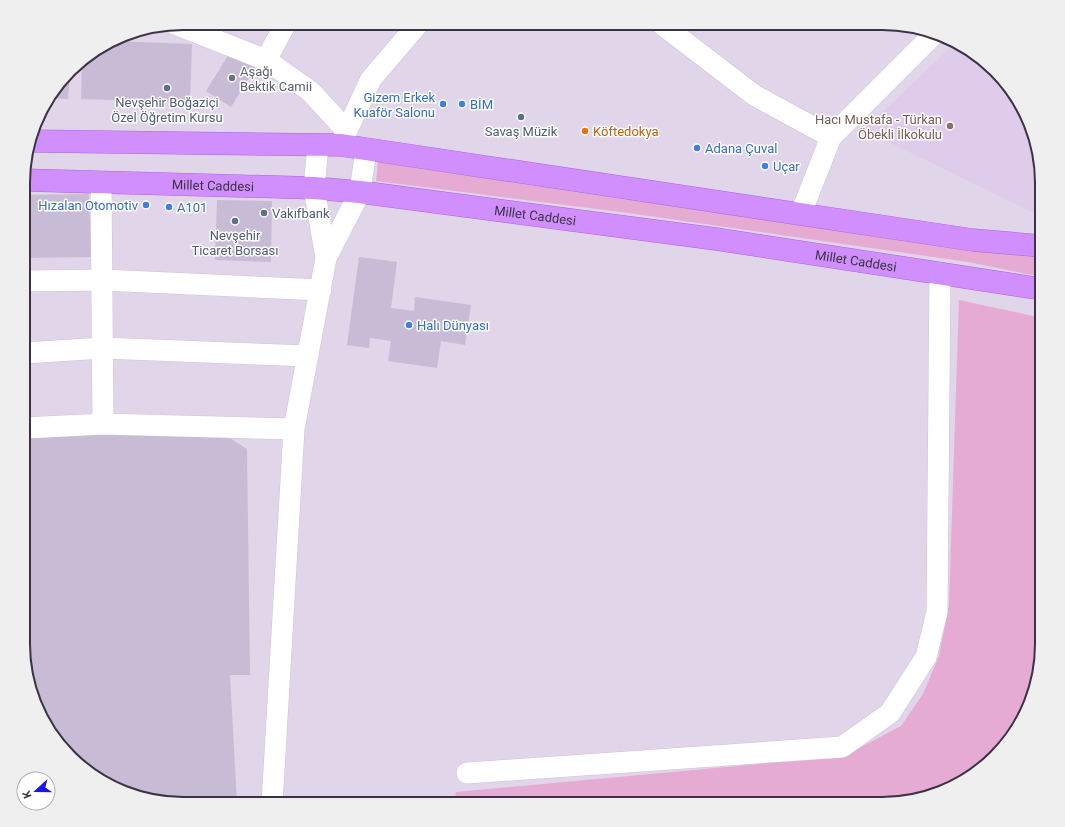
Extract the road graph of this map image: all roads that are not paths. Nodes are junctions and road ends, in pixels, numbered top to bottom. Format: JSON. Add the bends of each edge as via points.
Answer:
{"nodes":[{"id":1,"x":191,"y":30,"type":"edge"},
{"id":2,"x":282,"y":30,"type":"edge"},
{"id":3,"x":413,"y":30,"type":"edge"},
{"id":4,"x":669,"y":30,"type":"edge"},
{"id":5,"x":930,"y":38,"type":"edge"},
{"id":6,"x":266,"y":60,"type":"junction"},
{"id":7,"x":831,"y":137,"type":"junction"},
{"id":8,"x":344,"y":138,"type":"junction"},
{"id":9,"x":36,"y":141,"type":"edge"},
{"id":10,"x":318,"y":145,"type":"junction"},
{"id":11,"x":366,"y":149,"type":"junction"},
{"id":12,"x":30,"y":180,"type":"edge"},
{"id":13,"x":101,"y":182,"type":"junction"},
{"id":14,"x":314,"y":188,"type":"junction"},
{"id":15,"x":360,"y":192,"type":"junction"},
{"id":16,"x":801,"y":213,"type":"junction"},
{"id":17,"x":1035,"y":245,"type":"edge"},
{"id":18,"x":326,"y":258,"type":"junction"},
{"id":19,"x":940,"y":274,"type":"junction"},
{"id":20,"x":103,"y":280,"type":"junction"},
{"id":21,"x":30,"y":281,"type":"edge"},
{"id":22,"x":1035,"y":288,"type":"edge"},
{"id":23,"x":320,"y":290,"type":"junction"},
{"id":24,"x":103,"y":348,"type":"junction"},
{"id":25,"x":30,"y":353,"type":"edge"},
{"id":26,"x":308,"y":356,"type":"junction"},
{"id":27,"x":103,"y":424,"type":"junction"},
{"id":28,"x":30,"y":428,"type":"edge"},
{"id":29,"x":294,"y":429,"type":"junction"},
{"id":30,"x":467,"y":774,"type":"dead end"},
{"id":31,"x":272,"y":797,"type":"edge"}],
"edges":[{"from":1,"to":6,"type":"street"},
{"from":2,"to":6,"type":"street"},
{"from":3,"to":8,"type":"street","via":[[371,79]]},
{"from":4,"to":7,"type":"street","via":[[754,95]]},
{"from":5,"to":7,"type":"street"},
{"from":6,"to":8,"type":"street","via":[[310,91]]},
{"from":7,"to":16,"type":"street"},
{"from":8,"to":10,"type":"main road"},
{"from":8,"to":11,"type":"main road"},
{"from":9,"to":10,"type":"main road"},
{"from":10,"to":14,"type":"street"},
{"from":11,"to":15,"type":"street"},
{"from":11,"to":16,"type":"main road"},
{"from":12,"to":13,"type":"main road","name":"Millet Caddesi"},
{"from":13,"to":14,"type":"main road","name":"Millet Caddesi"},
{"from":13,"to":20,"type":"street"},
{"from":14,"to":15,"type":"main road","name":"Millet Caddesi"},
{"from":14,"to":18,"type":"street"},
{"from":15,"to":18,"type":"street"},
{"from":15,"to":19,"type":"main road","name":"Millet Caddesi","via":[[716,239]]},
{"from":16,"to":17,"type":"main road","via":[[973,240]]},
{"from":18,"to":23,"type":"street"},
{"from":19,"to":22,"type":"main road","name":"Millet Caddesi"},
{"from":19,"to":30,"type":"street","via":[[937,612],[926,657],[890,713],[842,747]]},
{"from":20,"to":21,"type":"street"},
{"from":20,"to":23,"type":"street"},
{"from":20,"to":24,"type":"street"},
{"from":23,"to":26,"type":"street"},
{"from":24,"to":25,"type":"street"},
{"from":24,"to":26,"type":"street"},
{"from":24,"to":27,"type":"street"},
{"from":26,"to":29,"type":"street"},
{"from":27,"to":28,"type":"street"},
{"from":27,"to":29,"type":"street"},
{"from":29,"to":31,"type":"street"}]}
